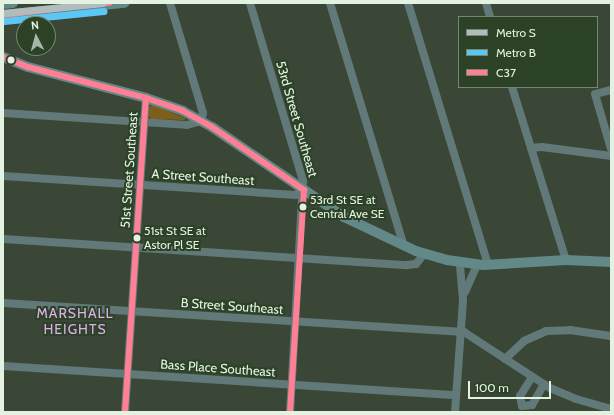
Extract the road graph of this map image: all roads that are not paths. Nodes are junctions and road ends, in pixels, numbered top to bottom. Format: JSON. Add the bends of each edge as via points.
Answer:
{"nodes":[{"id":1,"x":13,"y":3,"type":"edge"},
{"id":2,"x":124,"y":3,"type":"edge"},
{"id":3,"x":170,"y":3,"type":"edge"},
{"id":4,"x":250,"y":3,"type":"edge"},
{"id":5,"x":330,"y":3,"type":"edge"},
{"id":6,"x":408,"y":3,"type":"edge"},
{"id":7,"x":486,"y":3,"type":"edge"},
{"id":8,"x":3,"y":4,"type":"edge"},
{"id":9,"x":109,"y":4,"type":"edge"},
{"id":10,"x":3,"y":15,"type":"edge"},
{"id":11,"x":490,"y":16,"type":"edge"},
{"id":12,"x":3,"y":57,"type":"edge"},
{"id":13,"x":512,"y":88,"type":"edge"},
{"id":14,"x":611,"y":90,"type":"edge"},
{"id":15,"x":146,"y":98,"type":"junction"},
{"id":16,"x":3,"y":113,"type":"edge"},
{"id":17,"x":201,"y":121,"type":"junction"},
{"id":18,"x":144,"y":122,"type":"junction"},
{"id":19,"x":531,"y":148,"type":"junction"},
{"id":20,"x":611,"y":149,"type":"edge"},
{"id":21,"x":611,"y":156,"type":"edge"},
{"id":22,"x":3,"y":176,"type":"edge"},
{"id":23,"x":140,"y":185,"type":"junction"},
{"id":24,"x":304,"y":190,"type":"junction"},
{"id":25,"x":3,"y":239,"type":"edge"},
{"id":26,"x":404,"y":246,"type":"junction"},
{"id":27,"x":136,"y":248,"type":"junction"},
{"id":28,"x":425,"y":253,"type":"junction"},
{"id":29,"x":300,"y":259,"type":"junction"},
{"id":30,"x":566,"y":260,"type":"junction"},
{"id":31,"x":611,"y":262,"type":"edge"},
{"id":32,"x":460,"y":263,"type":"junction"},
{"id":33,"x":477,"y":265,"type":"junction"},
{"id":34,"x":488,"y":265,"type":"junction"},
{"id":35,"x":462,"y":300,"type":"junction"},
{"id":36,"x":3,"y":303,"type":"edge"},
{"id":37,"x":132,"y":311,"type":"junction"},
{"id":38,"x":296,"y":322,"type":"junction"},
{"id":39,"x":460,"y":332,"type":"junction"},
{"id":40,"x":611,"y":336,"type":"edge"},
{"id":41,"x":505,"y":358,"type":"junction"},
{"id":42,"x":3,"y":366,"type":"edge"},
{"id":43,"x":128,"y":374,"type":"junction"},
{"id":44,"x":532,"y":377,"type":"junction"},
{"id":45,"x":292,"y":384,"type":"junction"},
{"id":46,"x":544,"y":384,"type":"junction"},
{"id":47,"x":456,"y":395,"type":"junction"},
{"id":48,"x":611,"y":409,"type":"edge"},
{"id":49,"x":125,"y":412,"type":"edge"},
{"id":50,"x":290,"y":412,"type":"edge"},
{"id":51,"x":455,"y":412,"type":"edge"}],
"edges":[{"from":1,"to":8,"type":"main road"},
{"from":2,"to":9,"type":"main road"},
{"from":3,"to":17,"type":"street","via":[[201,105]]},
{"from":4,"to":24,"type":"street","name":"53rd Street Southeast","via":[[300,163]]},
{"from":5,"to":26,"type":"street"},
{"from":6,"to":34,"type":"street"},
{"from":7,"to":11,"type":"street"},
{"from":9,"to":10,"type":"main road"},
{"from":12,"to":15,"type":"main road","via":[[62,77]]},
{"from":13,"to":19,"type":"street"},
{"from":14,"to":20,"type":"street","via":[[595,94]]},
{"from":15,"to":17,"type":"main road"},
{"from":15,"to":18,"type":"street","name":"51st Street Southeast"},
{"from":16,"to":18,"type":"street"},
{"from":17,"to":18,"type":"street","via":[[187,125]]},
{"from":17,"to":24,"type":"main road"},
{"from":18,"to":23,"type":"street","name":"51st Street Southeast"},
{"from":19,"to":21,"type":"street","via":[[542,147]]},
{"from":19,"to":30,"type":"street"},
{"from":22,"to":23,"type":"street","name":"A Street Southeast"},
{"from":23,"to":24,"type":"street","name":"A Street Southeast","via":[[295,195]]},
{"from":23,"to":27,"type":"street","name":"51st Street Southeast"},
{"from":24,"to":26,"type":"main road","via":[[354,222]]},
{"from":24,"to":29,"type":"street","name":"53rd Street Southeast"},
{"from":25,"to":27,"type":"street"},
{"from":26,"to":28,"type":"main road"},
{"from":27,"to":29,"type":"street"},
{"from":27,"to":37,"type":"street","name":"51st Street Southeast"},
{"from":28,"to":29,"type":"street","via":[[416,264],[409,266]]},
{"from":28,"to":32,"type":"main road"},
{"from":29,"to":38,"type":"street","name":"53rd Street Southeast"},
{"from":30,"to":31,"type":"main road"},
{"from":30,"to":34,"type":"main road"},
{"from":32,"to":33,"type":"main road"},
{"from":32,"to":35,"type":"street"},
{"from":33,"to":34,"type":"main road"},
{"from":33,"to":35,"type":"street"},
{"from":35,"to":39,"type":"street"},
{"from":36,"to":37,"type":"street","name":"B Street Southeast"},
{"from":37,"to":38,"type":"street","name":"B Street Southeast"},
{"from":37,"to":43,"type":"street","name":"51st Street Southeast"},
{"from":38,"to":39,"type":"street","name":"B Street Southeast"},
{"from":38,"to":45,"type":"street","name":"53rd Street Southeast"},
{"from":39,"to":41,"type":"street","via":[[470,335]]},
{"from":39,"to":47,"type":"street"},
{"from":40,"to":41,"type":"street","via":[[570,330],[546,331],[524,341]]},
{"from":41,"to":44,"type":"street"},
{"from":42,"to":43,"type":"street","name":"Bass Place Southeast"},
{"from":43,"to":45,"type":"street","name":"Bass Place Southeast"},
{"from":43,"to":49,"type":"street","name":"51st Street Southeast"},
{"from":44,"to":46,"type":"street"},
{"from":44,"to":46,"type":"street","via":[[519,398],[522,406],[532,405]]},
{"from":45,"to":47,"type":"street","name":"Bass Place Southeast"},
{"from":45,"to":50,"type":"street","name":"53rd Street Southeast"},
{"from":46,"to":48,"type":"street","via":[[576,399]]},
{"from":47,"to":51,"type":"street"}]}
